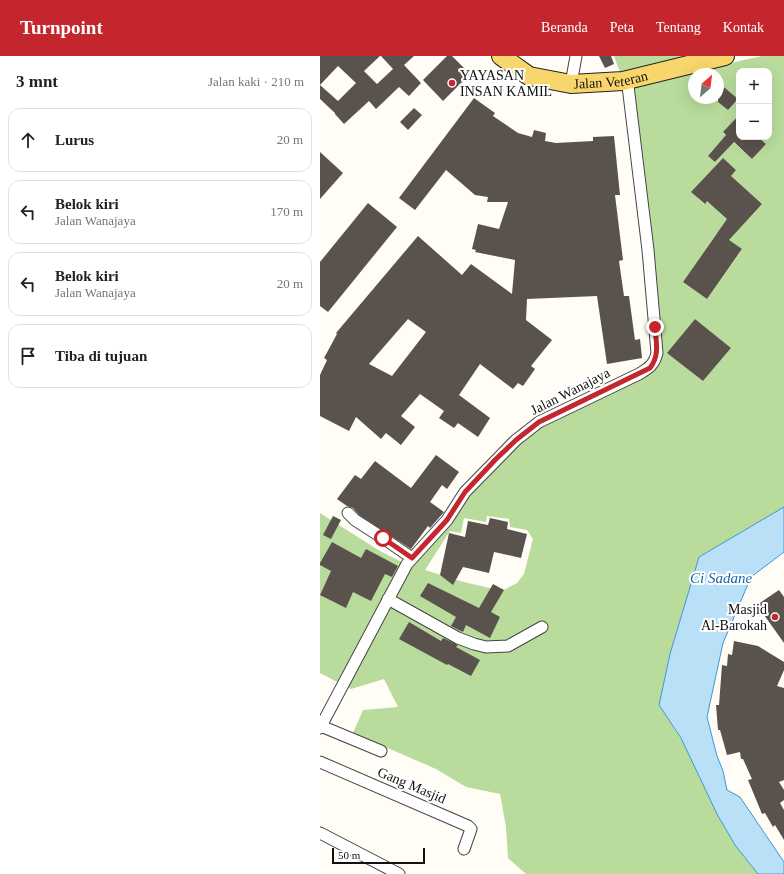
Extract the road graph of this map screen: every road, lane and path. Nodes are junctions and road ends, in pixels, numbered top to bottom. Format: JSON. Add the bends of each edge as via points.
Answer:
{"nodes":[{"id":1,"x":501,"y":56,"type":"edge"},
{"id":2,"x":576,"y":56,"type":"edge"},
{"id":3,"x":725,"y":56,"type":"edge"},
{"id":4,"x":623,"y":81,"type":"junction"},
{"id":5,"x":571,"y":84,"type":"junction"},
{"id":6,"x":348,"y":513,"type":"dead end"},
{"id":7,"x":412,"y":558,"type":"junction"},
{"id":8,"x":388,"y":599,"type":"junction"},
{"id":9,"x":542,"y":627,"type":"dead end"},
{"id":10,"x":321,"y":727,"type":"edge"},
{"id":11,"x":381,"y":751,"type":"dead end"},
{"id":12,"x":320,"y":762,"type":"edge"},
{"id":13,"x":320,"y":833,"type":"edge"},
{"id":14,"x":464,"y":849,"type":"dead end"},
{"id":15,"x":399,"y":874,"type":"edge"}],
"edges":[{"from":1,"to":5,"type":"main road","name":"Jalan Veteran","via":[[528,76]]},
{"from":2,"to":5,"type":"street"},
{"from":3,"to":4,"type":"main road","name":"Jalan Veteran"},
{"from":4,"to":5,"type":"main road","name":"Jalan Veteran"},
{"from":4,"to":7,"type":"street","name":"Jalan Wanajaya","via":[[628,86],[648,250],[657,353],[655,362],[639,374],[539,422],[516,440],[465,492],[447,520]]},
{"from":6,"to":7,"type":"street"},
{"from":7,"to":8,"type":"street","name":"Jalan Wanajaya"},
{"from":8,"to":9,"type":"street","via":[[458,638],[486,648],[508,646]]},
{"from":8,"to":10,"type":"street","name":"Jalan Wanajaya"},
{"from":10,"to":11,"type":"street"},
{"from":12,"to":14,"type":"street","name":"Gang Masjid","via":[[468,826],[471,829]]},
{"from":13,"to":15,"type":"street"}]}
